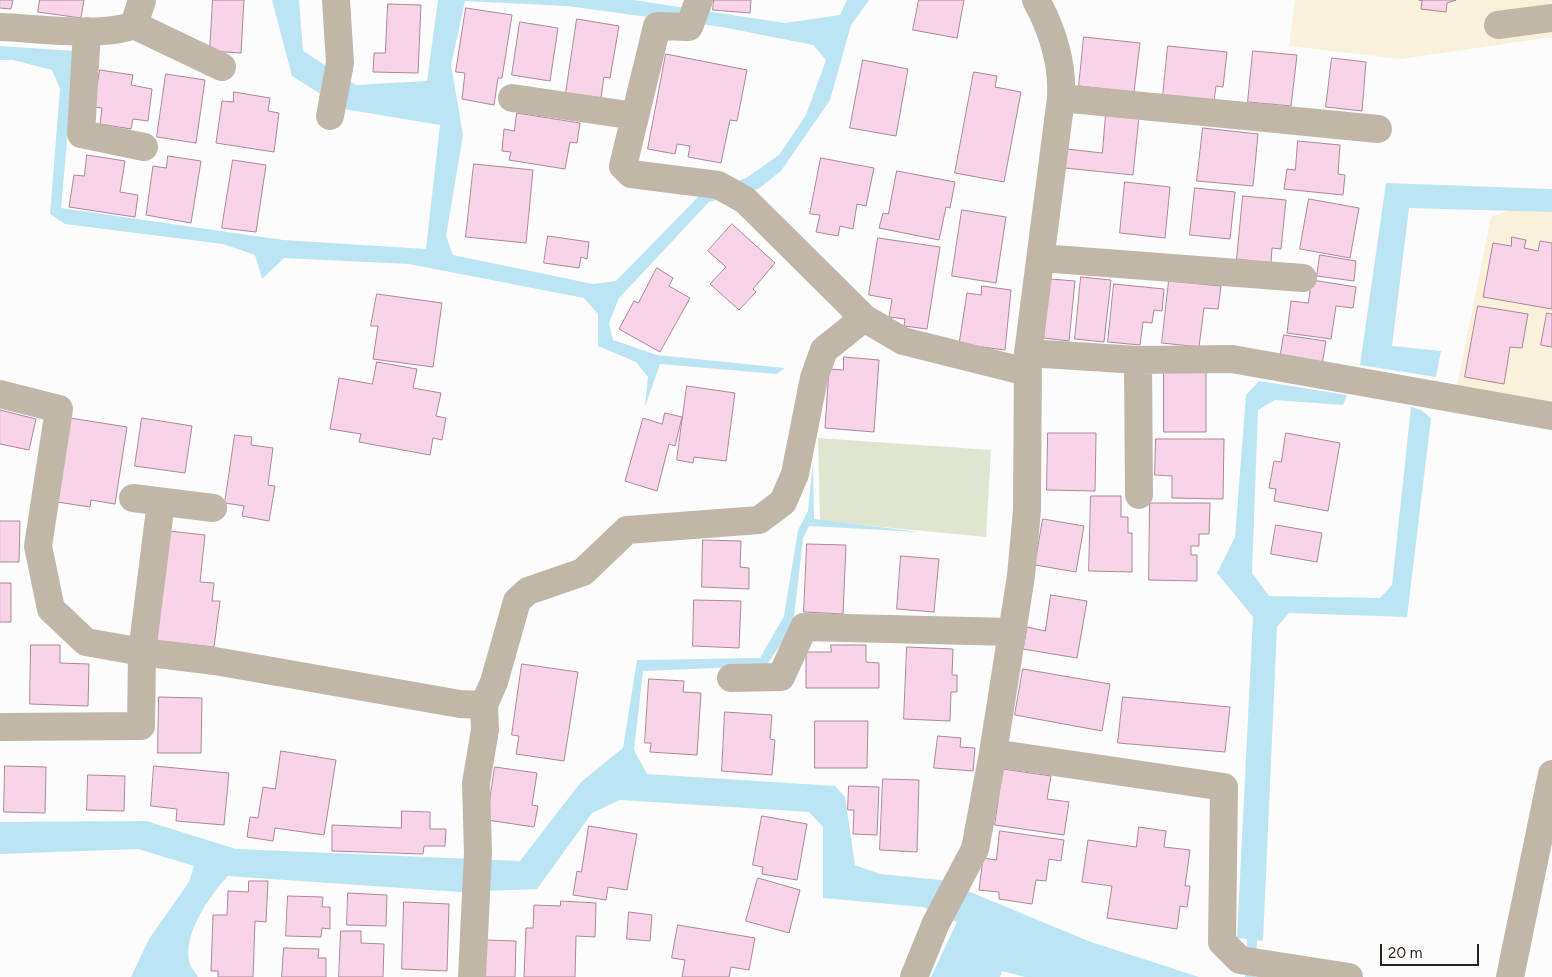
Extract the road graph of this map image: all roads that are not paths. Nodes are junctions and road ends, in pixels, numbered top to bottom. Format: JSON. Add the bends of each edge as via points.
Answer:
{"nodes":[{"id":1,"x":336,"y":0,"type":"edge"},
{"id":2,"x":1036,"y":0,"type":"edge"},
{"id":3,"x":695,"y":11,"type":"edge"},
{"id":4,"x":138,"y":13,"type":"edge"},
{"id":5,"x":1552,"y":18,"type":"edge"},
{"id":6,"x":1498,"y":25,"type":"dead end"},
{"id":7,"x":0,"y":27,"type":"edge"},
{"id":8,"x":88,"y":31,"type":"junction"},
{"id":9,"x":222,"y":67,"type":"dead end"},
{"id":10,"x":512,"y":98,"type":"dead end"},
{"id":11,"x":1061,"y":98,"type":"junction"},
{"id":12,"x":330,"y":116,"type":"dead end"},
{"id":13,"x":635,"y":116,"type":"junction"},
{"id":14,"x":1378,"y":129,"type":"dead end"},
{"id":15,"x":144,"y":147,"type":"dead end"},
{"id":16,"x":1041,"y":258,"type":"junction"},
{"id":17,"x":1303,"y":278,"type":"dead end"},
{"id":18,"x":864,"y":318,"type":"junction"},
{"id":19,"x":1138,"y":360,"type":"junction"},
{"id":20,"x":1028,"y":363,"type":"junction"},
{"id":21,"x":0,"y":394,"type":"edge"},
{"id":22,"x":1552,"y":416,"type":"edge"},
{"id":23,"x":1139,"y":495,"type":"dead end"},
{"id":24,"x":133,"y":498,"type":"dead end"},
{"id":25,"x":161,"y":502,"type":"junction"},
{"id":26,"x":213,"y":508,"type":"dead end"},
{"id":27,"x":1012,"y":632,"type":"junction"},
{"id":28,"x":142,"y":652,"type":"junction"},
{"id":29,"x":731,"y":678,"type":"dead end"},
{"id":30,"x":484,"y":705,"type":"junction"},
{"id":31,"x":0,"y":727,"type":"edge"},
{"id":32,"x":993,"y":753,"type":"junction"},
{"id":33,"x":1552,"y":774,"type":"edge"},
{"id":34,"x":1546,"y":834,"type":"edge"},
{"id":35,"x":472,"y":977,"type":"edge"},
{"id":36,"x":914,"y":977,"type":"edge"},
{"id":37,"x":1349,"y":977,"type":"edge"},
{"id":38,"x":1510,"y":977,"type":"edge"}],
"edges":[{"from":1,"to":12,"type":"street","via":[[340,63]]},
{"from":2,"to":11,"type":"street","via":[[1048,23],[1062,73]]},
{"from":3,"to":13,"type":"street","via":[[657,26]]},
{"from":4,"to":8,"type":"street","via":[[123,30]]},
{"from":4,"to":9,"type":"street"},
{"from":5,"to":6,"type":"street"},
{"from":7,"to":8,"type":"street"},
{"from":8,"to":15,"type":"street","via":[[82,134]]},
{"from":10,"to":13,"type":"street"},
{"from":11,"to":14,"type":"street"},
{"from":11,"to":16,"type":"street"},
{"from":13,"to":18,"type":"street","via":[[623,166],[631,174],[718,185],[745,200]]},
{"from":16,"to":17,"type":"street"},
{"from":16,"to":20,"type":"street"},
{"from":18,"to":20,"type":"street","via":[[903,341]]},
{"from":18,"to":30,"type":"street","via":[[824,350],[814,378],[795,474],[783,502],[759,520],[627,530],[583,572],[528,591],[517,601],[494,682]]},
{"from":19,"to":20,"type":"street"},
{"from":19,"to":22,"type":"street","via":[[1232,359]]},
{"from":19,"to":23,"type":"street"},
{"from":20,"to":27,"type":"street","via":[[1027,510]]},
{"from":21,"to":28,"type":"street","via":[[59,409],[38,546],[51,609],[86,642]]},
{"from":24,"to":25,"type":"street"},
{"from":25,"to":26,"type":"street"},
{"from":25,"to":28,"type":"street"},
{"from":27,"to":29,"type":"street","via":[[804,627],[781,677]]},
{"from":27,"to":32,"type":"street"},
{"from":28,"to":30,"type":"street","via":[[215,661],[460,704]]},
{"from":28,"to":31,"type":"street","via":[[141,726]]},
{"from":30,"to":35,"type":"street","via":[[485,730],[476,783],[478,853]]},
{"from":32,"to":36,"type":"street","via":[[975,848],[936,923]]},
{"from":32,"to":37,"type":"street","via":[[1224,787],[1222,942],[1250,962]]},
{"from":33,"to":34,"type":"street"},
{"from":34,"to":38,"type":"street"}]}
